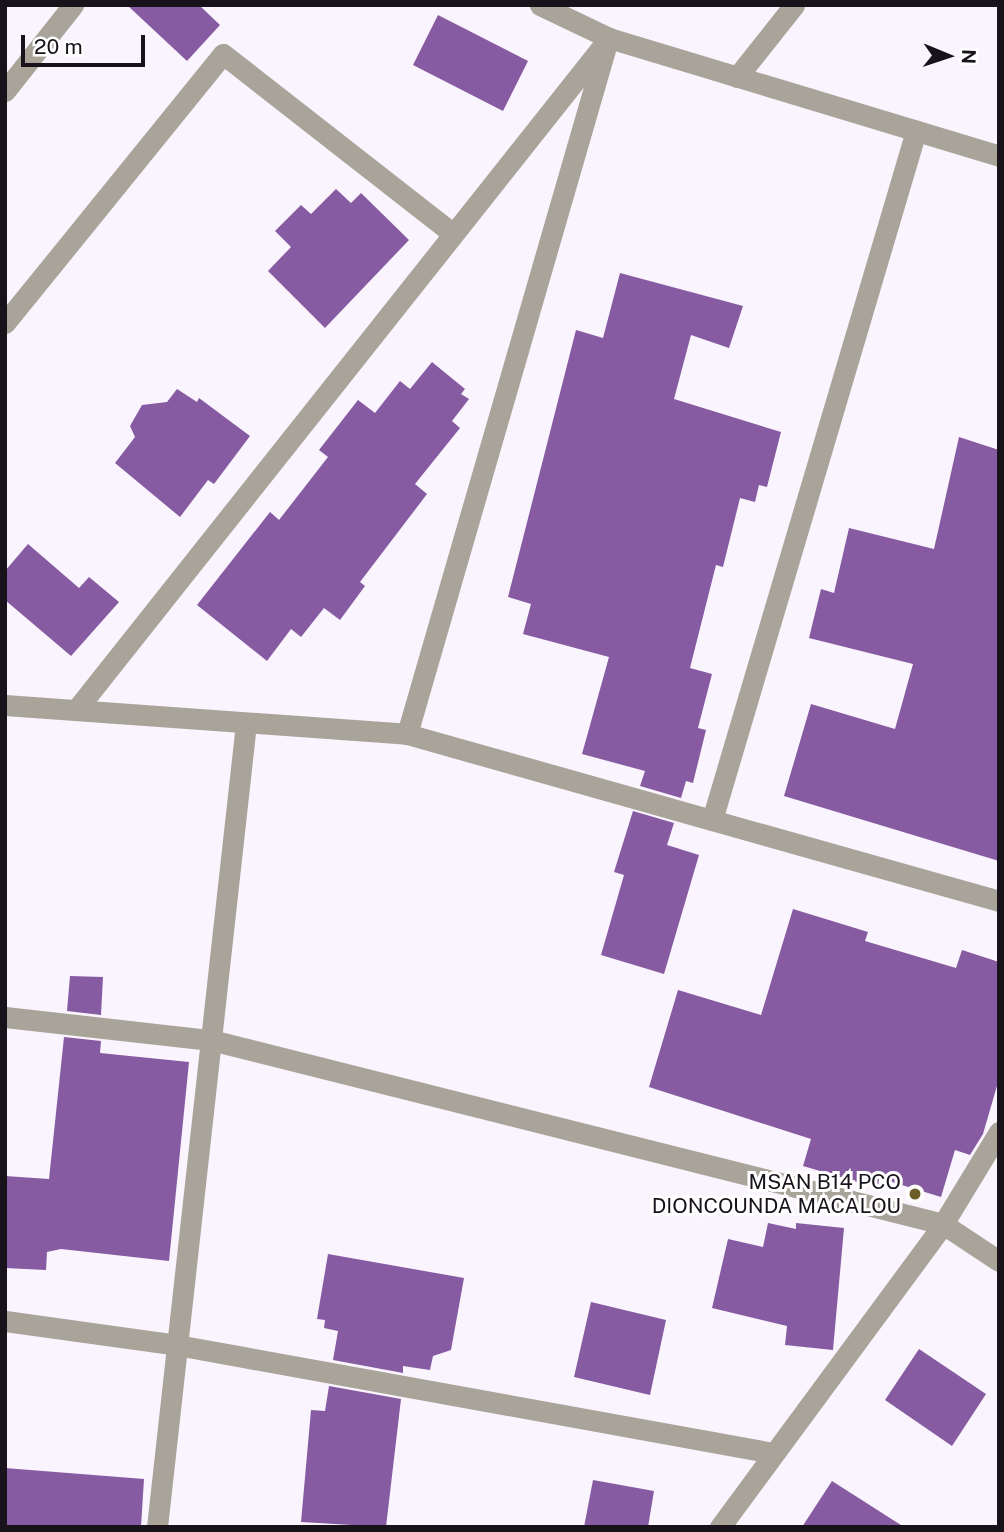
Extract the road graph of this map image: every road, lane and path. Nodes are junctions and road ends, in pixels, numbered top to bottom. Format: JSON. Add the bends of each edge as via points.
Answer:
{"nodes":[{"id":1,"x":73,"y":5,"type":"edge"},
{"id":2,"x":540,"y":5,"type":"edge"},
{"id":3,"x":794,"y":5,"type":"edge"},
{"id":4,"x":609,"y":38,"type":"junction"},
{"id":5,"x":737,"y":77,"type":"junction"},
{"id":6,"x":5,"y":91,"type":"edge"},
{"id":7,"x":916,"y":131,"type":"junction"},
{"id":8,"x":999,"y":156,"type":"edge"},
{"id":9,"x":453,"y":234,"type":"junction"},
{"id":10,"x":5,"y":323,"type":"edge"},
{"id":11,"x":5,"y":705,"type":"edge"},
{"id":12,"x":76,"y":710,"type":"junction"},
{"id":13,"x":246,"y":723,"type":"junction"},
{"id":14,"x":407,"y":734,"type":"junction"},
{"id":15,"x":712,"y":820,"type":"junction"},
{"id":16,"x":999,"y":901,"type":"edge"},
{"id":17,"x":5,"y":1017,"type":"edge"},
{"id":18,"x":211,"y":1040,"type":"junction"},
{"id":19,"x":999,"y":1132,"type":"edge"},
{"id":20,"x":943,"y":1224,"type":"junction"},
{"id":21,"x":999,"y":1262,"type":"edge"},
{"id":22,"x":5,"y":1321,"type":"edge"},
{"id":23,"x":177,"y":1345,"type":"junction"},
{"id":24,"x":773,"y":1453,"type":"junction"},
{"id":25,"x":157,"y":1527,"type":"edge"},
{"id":26,"x":720,"y":1527,"type":"edge"}],
"edges":[{"from":1,"to":6,"type":"street"},
{"from":2,"to":4,"type":"street"},
{"from":3,"to":5,"type":"street"},
{"from":4,"to":5,"type":"street"},
{"from":4,"to":9,"type":"street"},
{"from":4,"to":14,"type":"street"},
{"from":5,"to":7,"type":"street"},
{"from":7,"to":8,"type":"street"},
{"from":7,"to":15,"type":"street"},
{"from":9,"to":10,"type":"street","via":[[223,54]]},
{"from":9,"to":12,"type":"street"},
{"from":11,"to":12,"type":"street"},
{"from":12,"to":13,"type":"street"},
{"from":13,"to":14,"type":"street"},
{"from":13,"to":18,"type":"street"},
{"from":14,"to":15,"type":"street"},
{"from":15,"to":16,"type":"street"},
{"from":17,"to":18,"type":"street"},
{"from":18,"to":20,"type":"street"},
{"from":18,"to":23,"type":"street"},
{"from":19,"to":20,"type":"street"},
{"from":20,"to":21,"type":"street"},
{"from":20,"to":24,"type":"street"},
{"from":22,"to":23,"type":"street"},
{"from":23,"to":24,"type":"street"},
{"from":23,"to":25,"type":"street"},
{"from":24,"to":26,"type":"street"}]}
